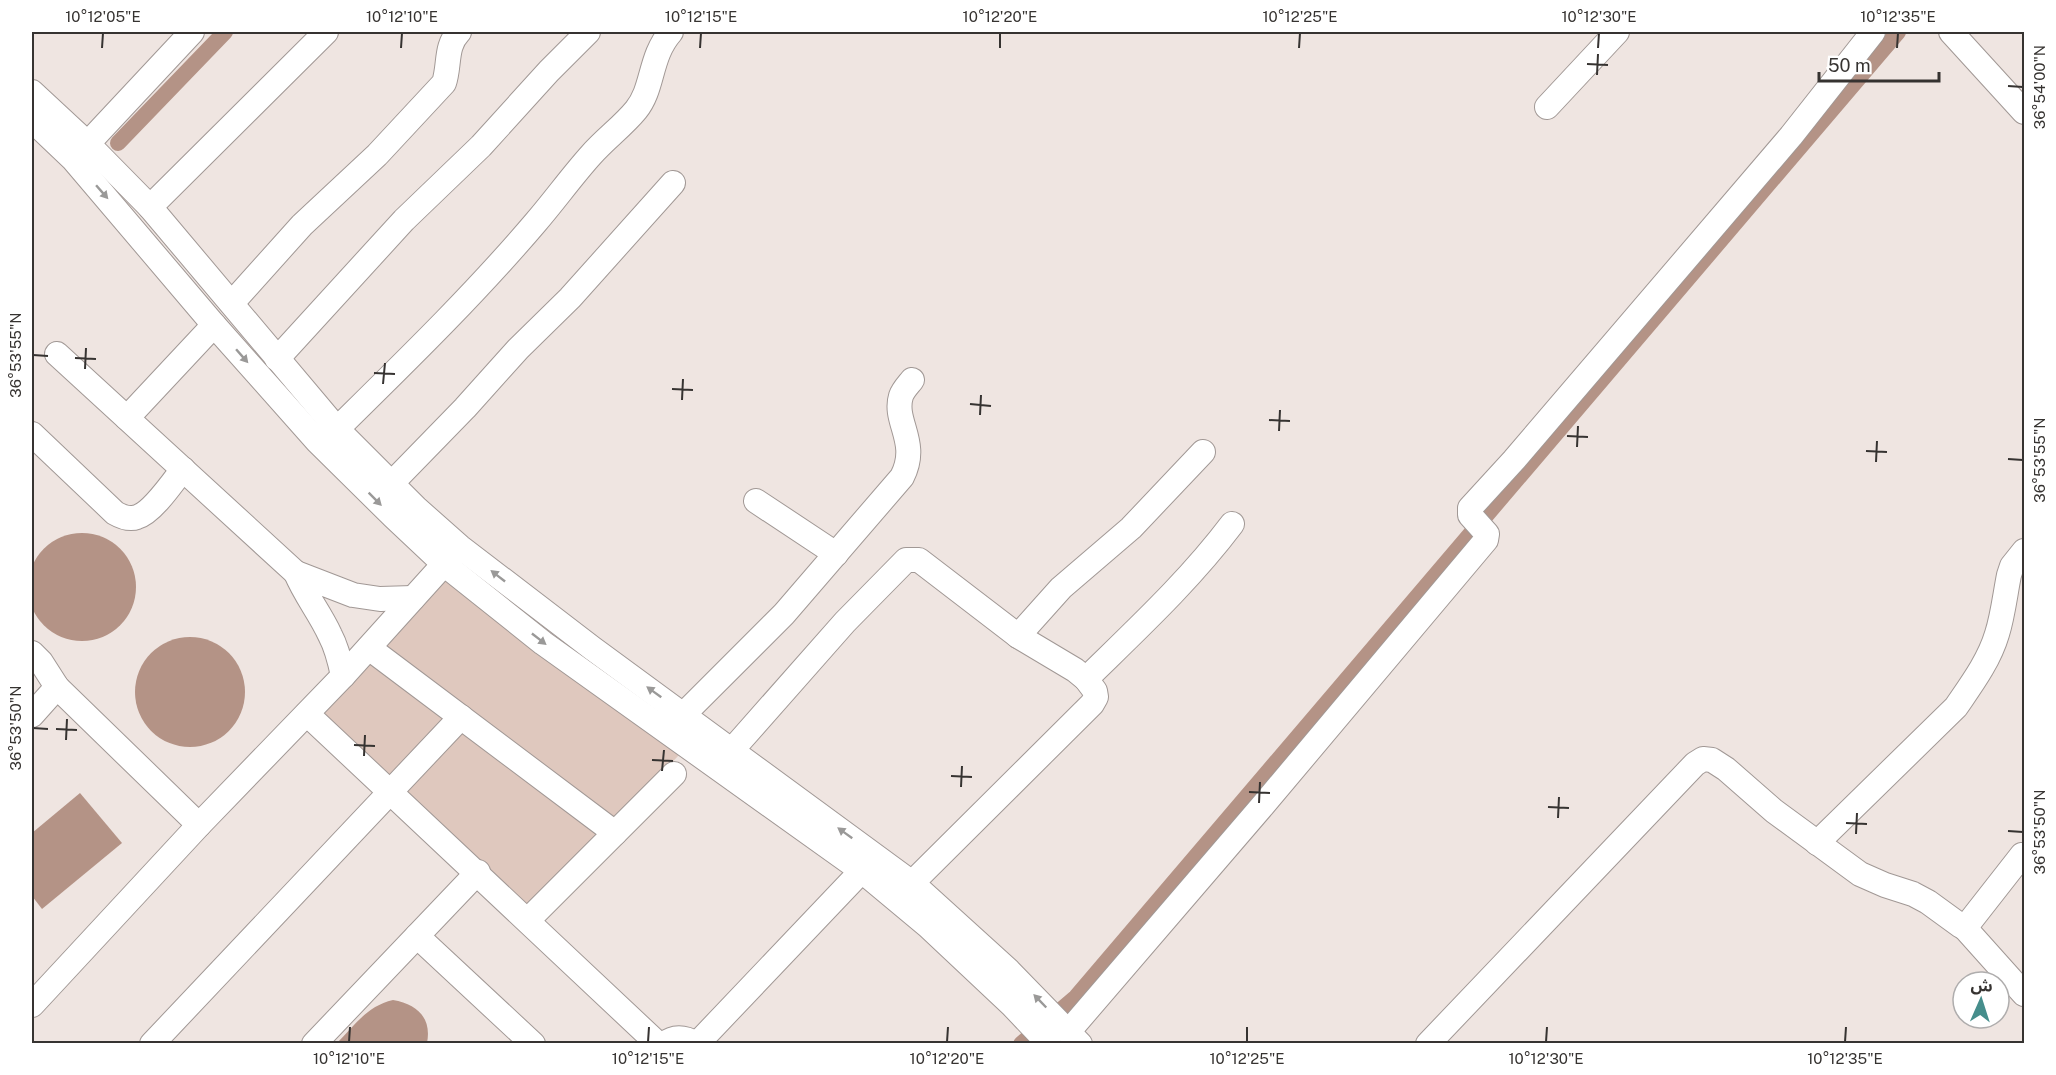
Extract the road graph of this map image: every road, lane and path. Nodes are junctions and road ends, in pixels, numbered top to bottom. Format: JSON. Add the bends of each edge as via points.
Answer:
{"nodes":[{"id":1,"x":192,"y":32,"type":"edge"},
{"id":2,"x":326,"y":32,"type":"edge"},
{"id":3,"x":459,"y":32,"type":"edge"},
{"id":4,"x":588,"y":32,"type":"edge"},
{"id":5,"x":671,"y":32,"type":"edge"},
{"id":6,"x":1617,"y":32,"type":"edge"},
{"id":7,"x":1873,"y":32,"type":"edge"},
{"id":8,"x":1951,"y":32,"type":"edge"},
{"id":9,"x":32,"y":92,"type":"edge"},
{"id":10,"x":1546,"y":107,"type":"dead end"},
{"id":11,"x":2025,"y":112,"type":"edge"},
{"id":12,"x":32,"y":120,"type":"edge"},
{"id":13,"x":80,"y":151,"type":"junction"},
{"id":14,"x":674,"y":183,"type":"dead end"},
{"id":15,"x":150,"y":207,"type":"junction"},
{"id":16,"x":232,"y":303,"type":"junction"},
{"id":17,"x":214,"y":325,"type":"junction"},
{"id":18,"x":57,"y":354,"type":"dead end"},
{"id":19,"x":277,"y":359,"type":"junction"},
{"id":20,"x":912,"y":380,"type":"dead end"},
{"id":21,"x":127,"y":418,"type":"junction"},
{"id":22,"x":337,"y":429,"type":"junction"},
{"id":23,"x":32,"y":434,"type":"edge"},
{"id":24,"x":1203,"y":452,"type":"dead end"},
{"id":25,"x":183,"y":470,"type":"junction"},
{"id":26,"x":391,"y":484,"type":"junction"},
{"id":27,"x":756,"y":501,"type":"dead end"},
{"id":28,"x":1232,"y":524,"type":"dead end"},
{"id":29,"x":2025,"y":551,"type":"edge"},
{"id":30,"x":836,"y":554,"type":"junction"},
{"id":31,"x":452,"y":555,"type":"junction"},
{"id":32,"x":296,"y":573,"type":"junction"},
{"id":33,"x":413,"y":598,"type":"junction"},
{"id":34,"x":1018,"y":636,"type":"junction"},
{"id":35,"x":369,"y":648,"type":"junction"},
{"id":36,"x":32,"y":653,"type":"edge"},
{"id":37,"x":344,"y":676,"type":"junction"},
{"id":38,"x":1086,"y":679,"type":"junction"},
{"id":39,"x":57,"y":687,"type":"junction"},
{"id":40,"x":307,"y":714,"type":"junction"},
{"id":41,"x":684,"y":714,"type":"junction"},
{"id":42,"x":32,"y":715,"type":"edge"},
{"id":43,"x":461,"y":717,"type":"junction"},
{"id":44,"x":732,"y":750,"type":"junction"},
{"id":45,"x":674,"y":774,"type":"dead end"},
{"id":46,"x":390,"y":792,"type":"junction"},
{"id":47,"x":199,"y":825,"type":"junction"},
{"id":48,"x":615,"y":833,"type":"junction"},
{"id":49,"x":1817,"y":843,"type":"junction"},
{"id":50,"x":2022,"y":855,"type":"dead end"},
{"id":51,"x":869,"y":863,"type":"junction"},
{"id":52,"x":478,"y":873,"type":"junction"},
{"id":53,"x":912,"y":883,"type":"junction"},
{"id":54,"x":528,"y":920,"type":"junction"},
{"id":55,"x":1964,"y":927,"type":"junction"},
{"id":56,"x":417,"y":936,"type":"junction"},
{"id":57,"x":2025,"y":994,"type":"edge"},
{"id":58,"x":32,"y":1005,"type":"edge"},
{"id":59,"x":1066,"y":1039,"type":"edge"},
{"id":60,"x":152,"y":1044,"type":"edge"},
{"id":61,"x":314,"y":1044,"type":"edge"},
{"id":62,"x":533,"y":1044,"type":"edge"},
{"id":63,"x":658,"y":1044,"type":"edge"},
{"id":64,"x":664,"y":1044,"type":"edge"},
{"id":65,"x":697,"y":1044,"type":"edge"},
{"id":66,"x":1428,"y":1044,"type":"edge"}],
"edges":[{"from":1,"to":13,"type":"street"},
{"from":2,"to":15,"type":"street"},
{"from":3,"to":16,"type":"street","via":[[448,52],[444,83],[377,155],[302,225]]},
{"from":4,"to":19,"type":"street","via":[[481,146],[404,220]]},
{"from":5,"to":22,"type":"street","via":[[655,58],[644,98],[636,110],[592,154],[536,222],[430,337]]},
{"from":6,"to":10,"type":"street"},
{"from":7,"to":59,"type":"street","via":[[1791,136],[1470,508],[1486,540]]},
{"from":8,"to":11,"type":"street"},
{"from":9,"to":13,"type":"street"},
{"from":12,"to":13,"type":"street"},
{"from":13,"to":15,"type":"street"},
{"from":13,"to":17,"type":"street","one_way":true},
{"from":14,"to":26,"type":"street","via":[[570,298]]},
{"from":15,"to":16,"type":"street"},
{"from":16,"to":19,"type":"street"},
{"from":17,"to":21,"type":"street"},
{"from":17,"to":31,"type":"street","one_way":true,"via":[[318,442],[393,516]]},
{"from":18,"to":21,"type":"street"},
{"from":19,"to":22,"type":"street"},
{"from":20,"to":30,"type":"street","via":[[900,403],[908,465]]},
{"from":21,"to":25,"type":"street"},
{"from":22,"to":26,"type":"street"},
{"from":23,"to":25,"type":"street","via":[[125,518],[138,517],[149,510]]},
{"from":24,"to":34,"type":"street","via":[[1131,528],[1061,588]]},
{"from":25,"to":32,"type":"street"},
{"from":26,"to":31,"type":"street"},
{"from":27,"to":30,"type":"street"},
{"from":28,"to":38,"type":"street","via":[[1167,600]]},
{"from":29,"to":49,"type":"street","via":[[2012,566],[1992,648],[1956,707]]},
{"from":30,"to":41,"type":"street","via":[[784,614]]},
{"from":31,"to":33,"type":"street"},
{"from":41,"to":31,"type":"street","one_way":true},
{"from":31,"to":51,"type":"street","one_way":true,"via":[[543,643]]},
{"from":32,"to":33,"type":"street","via":[[353,594],[380,599]]},
{"from":32,"to":37,"type":"street","via":[[330,634]]},
{"from":33,"to":35,"type":"street"},
{"from":34,"to":38,"type":"street"},
{"from":34,"to":44,"type":"street","via":[[919,560],[906,560],[845,622]]},
{"from":35,"to":37,"type":"street"},
{"from":35,"to":43,"type":"street"},
{"from":36,"to":39,"type":"street"},
{"from":37,"to":40,"type":"street"},
{"from":38,"to":53,"type":"street","via":[[1095,691],[1092,704]]},
{"from":39,"to":42,"type":"street"},
{"from":39,"to":47,"type":"street"},
{"from":40,"to":46,"type":"street"},
{"from":40,"to":47,"type":"street"},
{"from":41,"to":44,"type":"street"},
{"from":43,"to":46,"type":"street"},
{"from":43,"to":48,"type":"street"},
{"from":51,"to":44,"type":"street","one_way":true},
{"from":45,"to":48,"type":"street"},
{"from":46,"to":52,"type":"street"},
{"from":46,"to":60,"type":"street"},
{"from":47,"to":58,"type":"street"},
{"from":48,"to":54,"type":"street"},
{"from":49,"to":55,"type":"street","via":[[1860,874],[1913,894]]},
{"from":49,"to":66,"type":"street","via":[[1726,769],[1704,759],[1605,856]]},
{"from":50,"to":55,"type":"street"},
{"from":51,"to":53,"type":"street"},
{"from":51,"to":59,"type":"street","via":[[928,926],[1012,1005]]},
{"from":51,"to":65,"type":"street"},
{"from":52,"to":54,"type":"street"},
{"from":52,"to":56,"type":"street"},
{"from":59,"to":53,"type":"street","one_way":true,"via":[[1010,971]]},
{"from":54,"to":63,"type":"street"},
{"from":55,"to":57,"type":"street"},
{"from":56,"to":61,"type":"street"},
{"from":56,"to":62,"type":"street"},
{"from":64,"to":65,"type":"street","via":[[678,1038]]}]}
